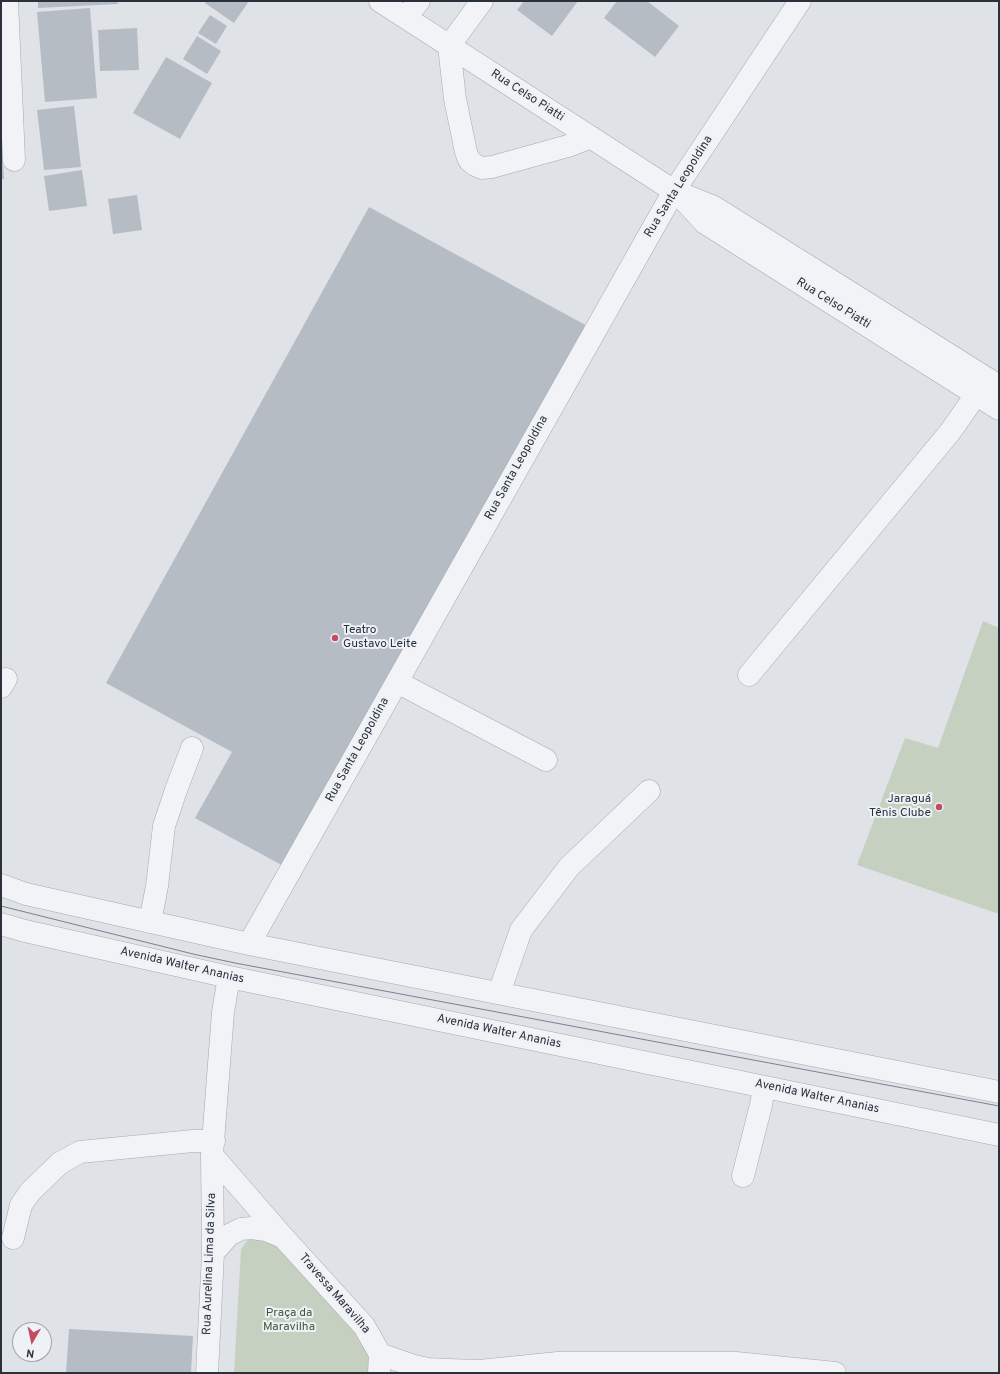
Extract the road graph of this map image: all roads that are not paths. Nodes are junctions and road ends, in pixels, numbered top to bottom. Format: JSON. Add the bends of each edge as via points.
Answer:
{"nodes":[{"id":1,"x":7,"y":1,"type":"edge"},
{"id":2,"x":380,"y":1,"type":"edge"},
{"id":3,"x":482,"y":1,"type":"edge"},
{"id":4,"x":800,"y":1,"type":"edge"},
{"id":5,"x":413,"y":9,"type":"edge"},
{"id":6,"x":449,"y":46,"type":"junction"},
{"id":7,"x":591,"y":137,"type":"junction"},
{"id":8,"x":14,"y":160,"type":"dead end"},
{"id":9,"x":674,"y":191,"type":"junction"},
{"id":10,"x":999,"y":386,"type":"edge"},
{"id":11,"x":976,"y":395,"type":"junction"},
{"id":12,"x":999,"y":409,"type":"edge"},
{"id":13,"x":749,"y":675,"type":"dead end"},
{"id":14,"x":397,"y":682,"type":"junction"},
{"id":15,"x":192,"y":748,"type":"dead end"},
{"id":16,"x":546,"y":760,"type":"dead end"},
{"id":17,"x":649,"y":791,"type":"dead end"},
{"id":18,"x":1,"y":886,"type":"edge"},
{"id":19,"x":150,"y":922,"type":"junction"},
{"id":20,"x":1,"y":924,"type":"edge"},
{"id":21,"x":249,"y":944,"type":"junction"},
{"id":22,"x":229,"y":977,"type":"junction"},
{"id":23,"x":499,"y":994,"type":"junction"},
{"id":24,"x":764,"y":1087,"type":"junction"},
{"id":25,"x":999,"y":1092,"type":"edge"},
{"id":26,"x":999,"y":1135,"type":"edge"},
{"id":27,"x":213,"y":1148,"type":"junction"},
{"id":28,"x":743,"y":1176,"type":"dead end"},
{"id":29,"x":283,"y":1237,"type":"junction"},
{"id":30,"x":13,"y":1238,"type":"dead end"},
{"id":31,"x":213,"y":1253,"type":"junction"},
{"id":32,"x":380,"y":1364,"type":"edge"},
{"id":33,"x":476,"y":1372,"type":"edge"},
{"id":34,"x":206,"y":1373,"type":"edge"},
{"id":35,"x":835,"y":1373,"type":"edge"}],
"edges":[{"from":1,"to":8,"type":"street"},
{"from":2,"to":5,"type":"street","name":"Rua Celso Piatti"},
{"from":3,"to":6,"type":"street"},
{"from":4,"to":9,"type":"street","name":"Rua Santa Leopoldina"},
{"from":5,"to":6,"type":"street","name":"Rua Celso Piatti"},
{"from":6,"to":7,"type":"street","name":"Rua Celso Piatti"},
{"from":6,"to":7,"type":"street","via":[[455,99],[466,152],[475,165],[482,168],[492,167]]},
{"from":7,"to":9,"type":"street","name":"Rua Celso Piatti"},
{"from":9,"to":10,"type":"street","name":"Rua Celso Piatti","via":[[714,207]]},
{"from":9,"to":11,"type":"street","name":"Rua Celso Piatti","via":[[705,222]]},
{"from":9,"to":14,"type":"street","name":"Rua Santa Leopoldina"},
{"from":11,"to":12,"type":"street","name":"Rua Celso Piatti"},
{"from":11,"to":13,"type":"street","via":[[950,432]]},
{"from":14,"to":16,"type":"street"},
{"from":14,"to":21,"type":"street","name":"Rua Santa Leopoldina"},
{"from":15,"to":19,"type":"street","via":[[164,826]]},
{"from":17,"to":23,"type":"street","via":[[569,867],[521,930]]},
{"from":18,"to":19,"type":"street"},
{"from":19,"to":21,"type":"street"},
{"from":20,"to":22,"type":"street","name":"Avenida Walter Ananias"},
{"from":21,"to":23,"type":"street"},
{"from":22,"to":24,"type":"street","name":"Avenida Walter Ananias"},
{"from":22,"to":27,"type":"street","name":"Rua Aurelina Lima da Silva","via":[[223,1012]]},
{"from":23,"to":25,"type":"street"},
{"from":24,"to":26,"type":"street","name":"Avenida Walter Ananias"},
{"from":24,"to":28,"type":"street"},
{"from":27,"to":29,"type":"street"},
{"from":27,"to":30,"type":"street","via":[[193,1141],[80,1152],[60,1163],[30,1192],[21,1205]]},
{"from":27,"to":31,"type":"street","name":"Rua Aurelina Lima da Silva"},
{"from":29,"to":31,"type":"street","via":[[266,1230],[241,1229],[229,1235]]},
{"from":29,"to":32,"type":"street","name":"Travessa Maravilha","via":[[364,1326],[373,1340]]},
{"from":31,"to":34,"type":"street","name":"Rua Aurelina Lima da Silva"},
{"from":32,"to":33,"type":"street","via":[[400,1362],[428,1369]]},
{"from":33,"to":35,"type":"street","via":[[558,1362],[736,1363]]}]}
